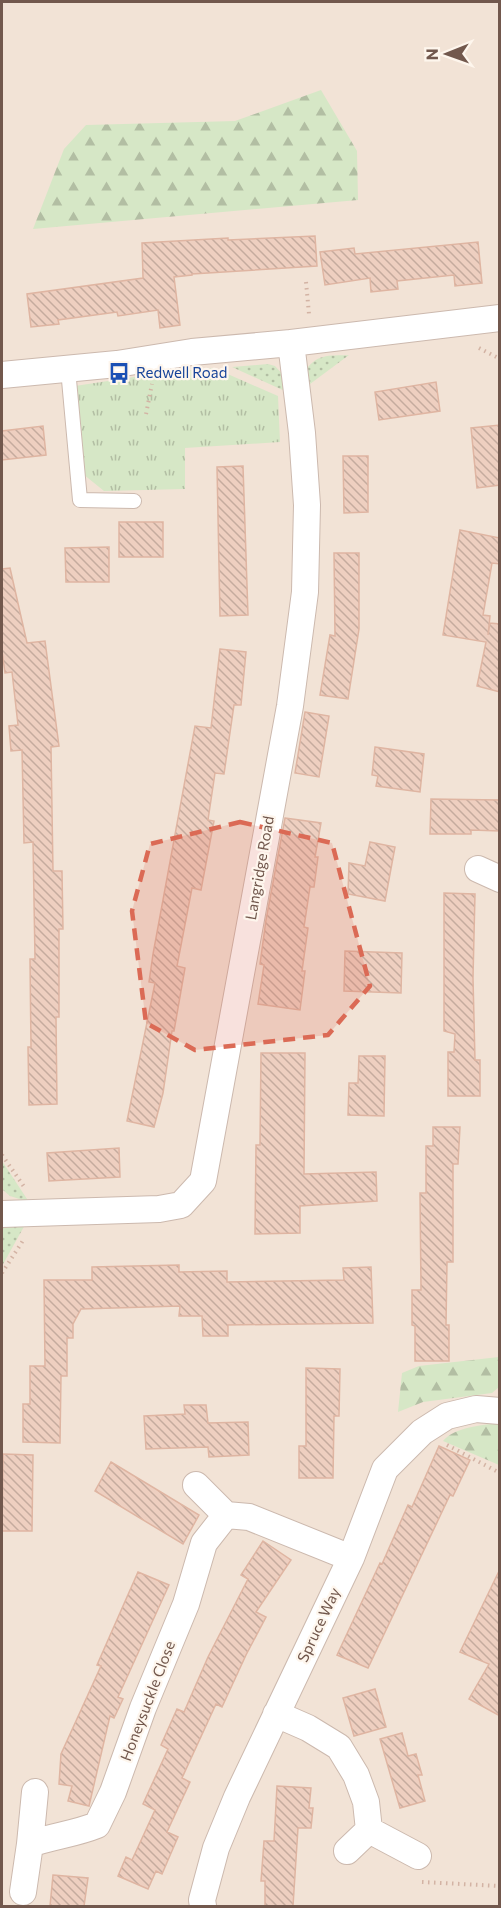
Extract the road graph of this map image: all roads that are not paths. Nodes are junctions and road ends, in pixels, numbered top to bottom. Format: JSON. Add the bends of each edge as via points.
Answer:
{"nodes":[{"id":1,"x":500,"y":318,"type":"edge"},
{"id":2,"x":301,"y":341,"type":"junction"},
{"id":3,"x":68,"y":369,"type":"junction"},
{"id":4,"x":2,"y":375,"type":"edge"},
{"id":5,"x":134,"y":501,"type":"dead end"},
{"id":6,"x":2,"y":1214,"type":"edge"},
{"id":7,"x":500,"y":1411,"type":"edge"},
{"id":8,"x":196,"y":1485,"type":"dead end"},
{"id":9,"x":226,"y":1515,"type":"junction"},
{"id":10,"x":351,"y":1558,"type":"junction"},
{"id":11,"x":276,"y":1714,"type":"junction"},
{"id":12,"x":35,"y":1792,"type":"dead end"},
{"id":13,"x":369,"y":1830,"type":"junction"},
{"id":14,"x":30,"y":1844,"type":"junction"},
{"id":15,"x":347,"y":1851,"type":"dead end"},
{"id":16,"x":418,"y":1856,"type":"road end"},
{"id":17,"x":23,"y":1892,"type":"dead end"},
{"id":18,"x":203,"y":1906,"type":"edge"}],
"edges":[{"from":1,"to":2,"type":"street"},
{"from":2,"to":3,"type":"street"},
{"from":2,"to":6,"type":"street","name":"Langridge Road","via":[[307,505],[305,592],[290,706],[203,1181],[181,1205],[159,1209]]},
{"from":3,"to":4,"type":"street"},
{"from":3,"to":5,"type":"lane","via":[[80,500]]},
{"from":7,"to":10,"type":"street","name":"Spruce Way","via":[[476,1409],[447,1416],[422,1432],[385,1469]]},
{"from":8,"to":9,"type":"street"},
{"from":9,"to":10,"type":"street","via":[[249,1517]]},
{"from":9,"to":14,"type":"street","name":"Honeysuckle Close","via":[[204,1543],[186,1604],[97,1825]]},
{"from":10,"to":11,"type":"street","name":"Spruce Way"},
{"from":11,"to":13,"type":"street","via":[[339,1747],[366,1802]]},
{"from":11,"to":18,"type":"street","name":"Spruce Way","via":[[216,1848]]},
{"from":12,"to":14,"type":"street"},
{"from":13,"to":15,"type":"street"},
{"from":13,"to":16,"type":"street"},
{"from":14,"to":17,"type":"street"}]}
